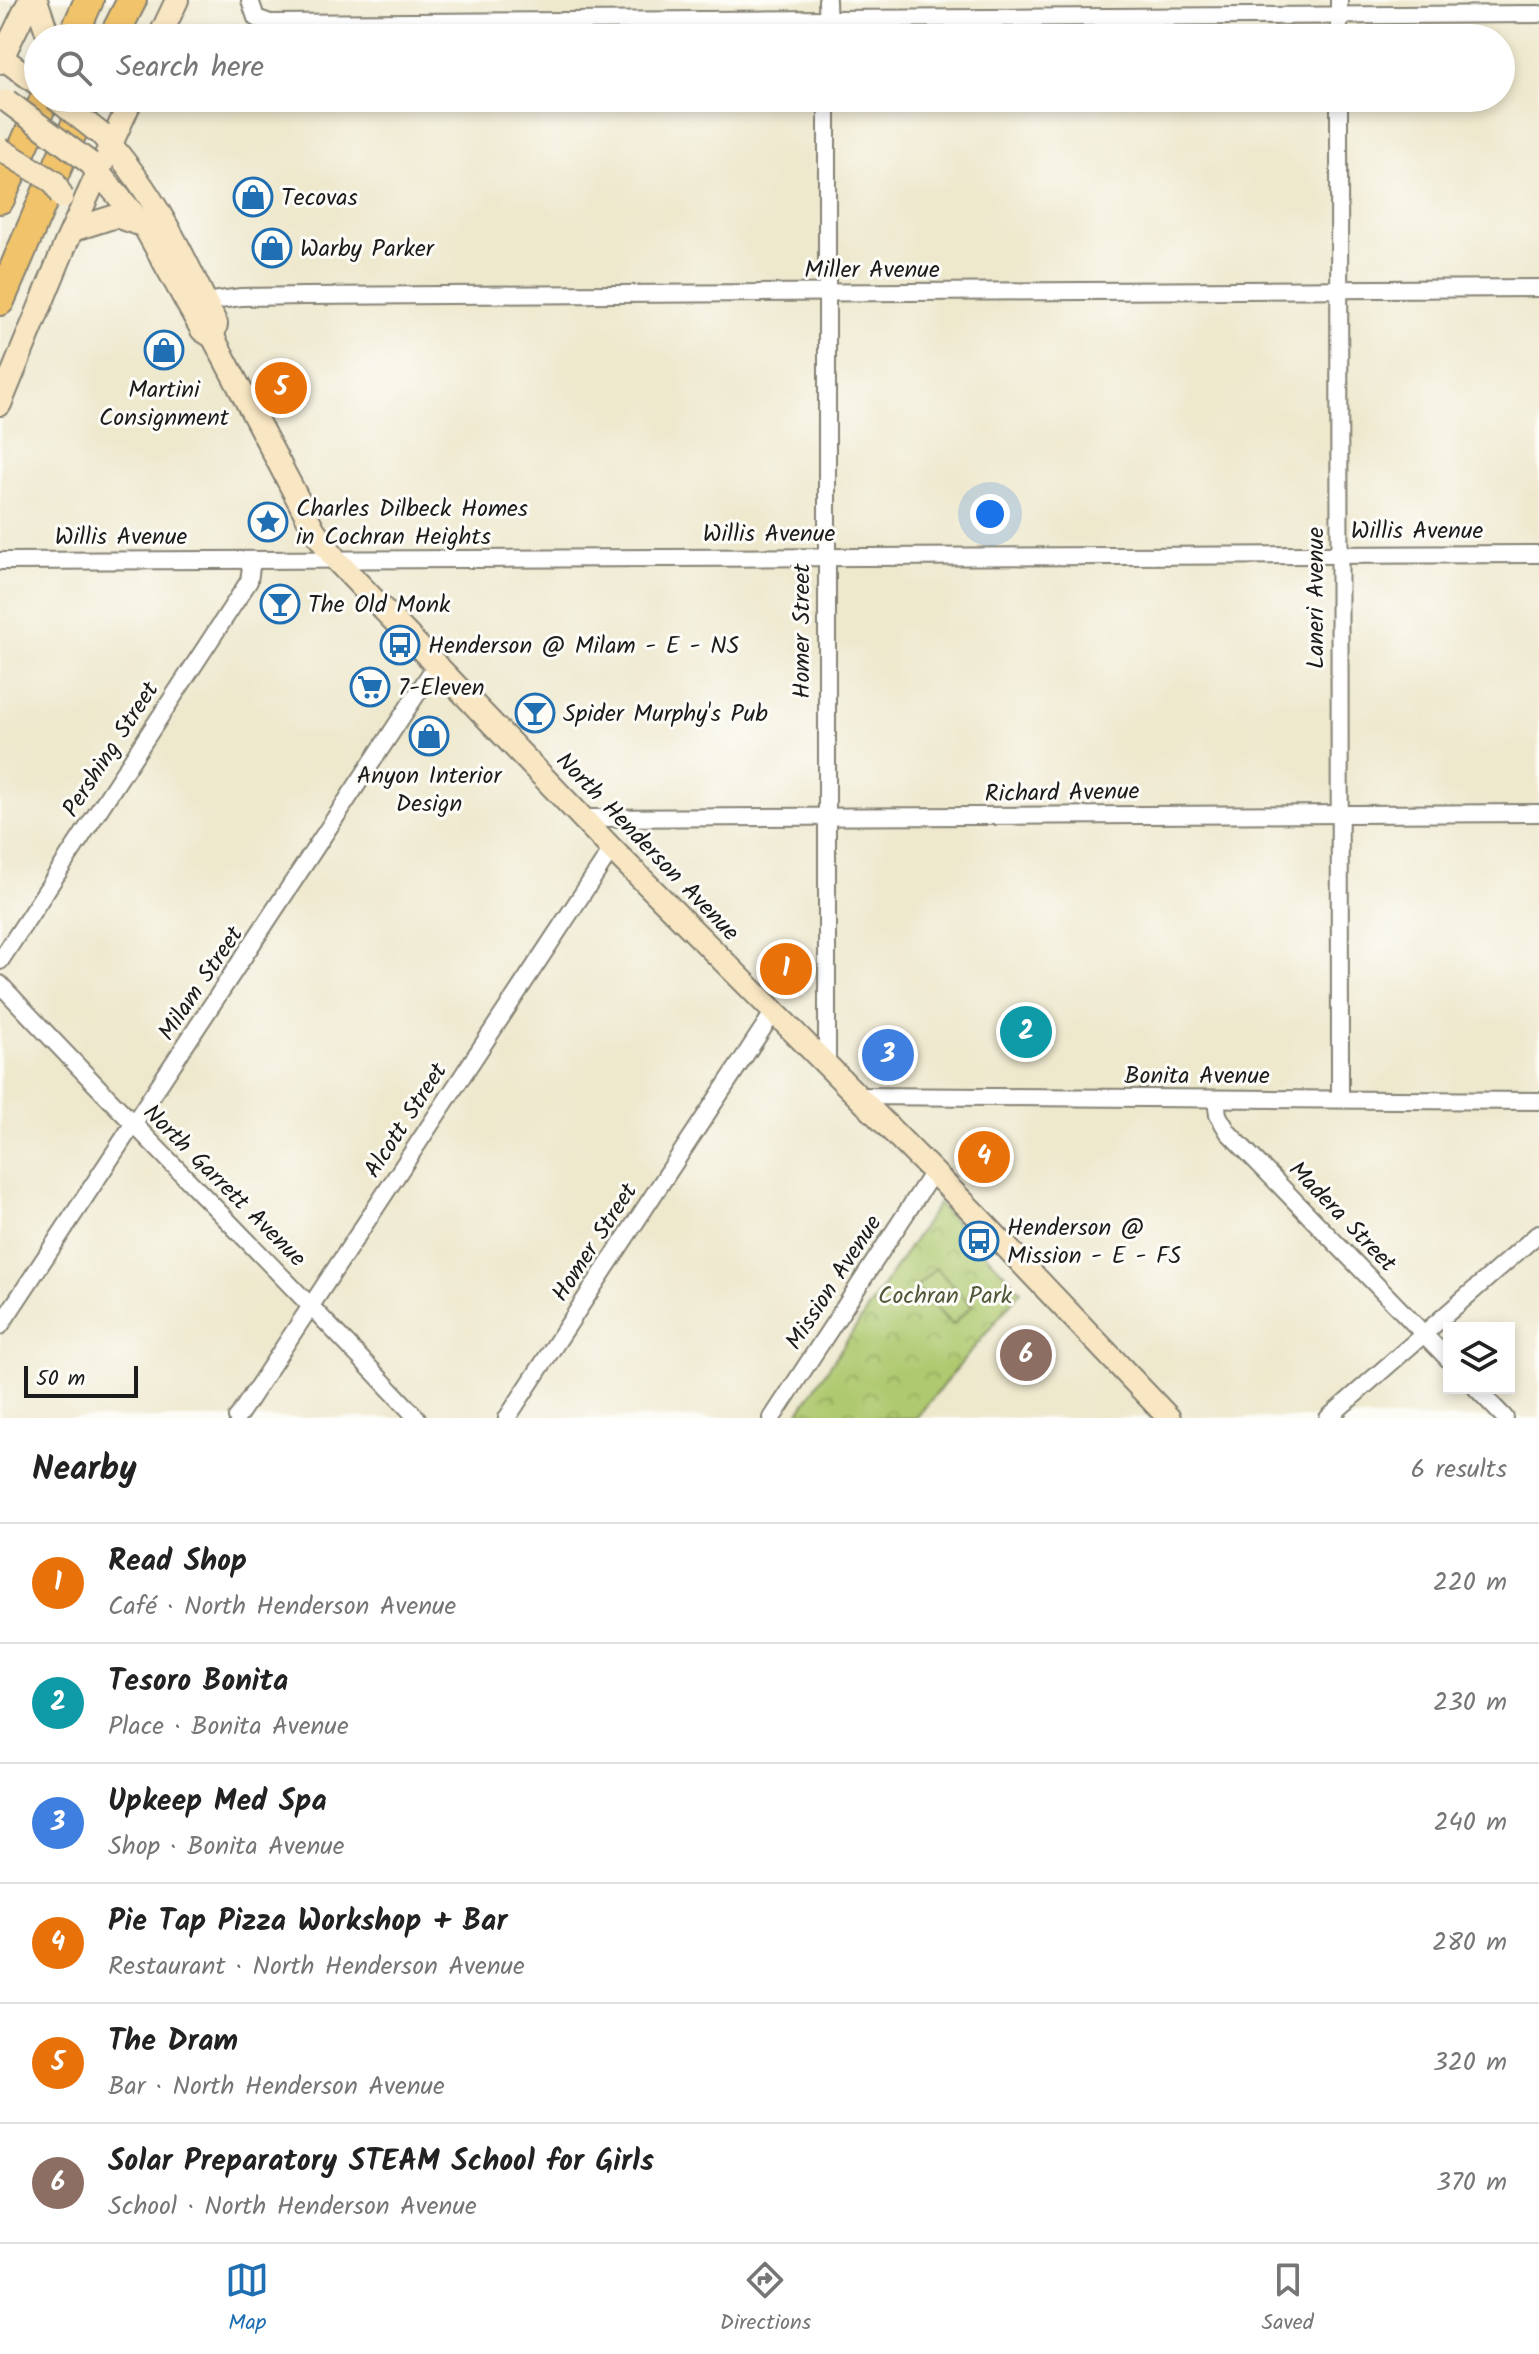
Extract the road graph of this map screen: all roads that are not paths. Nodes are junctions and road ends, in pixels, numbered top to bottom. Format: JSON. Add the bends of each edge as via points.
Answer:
{"nodes":[{"id":1,"x":30,"y":0,"type":"edge"},
{"id":2,"x":36,"y":0,"type":"edge"},
{"id":3,"x":89,"y":0,"type":"edge"},
{"id":4,"x":132,"y":0,"type":"edge"},
{"id":5,"x":177,"y":0,"type":"edge"},
{"id":6,"x":250,"y":0,"type":"edge"},
{"id":7,"x":827,"y":0,"type":"edge"},
{"id":8,"x":1339,"y":8,"type":"edge"},
{"id":9,"x":1539,"y":14,"type":"edge"},
{"id":10,"x":828,"y":19,"type":"junction"},
{"id":11,"x":44,"y":24,"type":"edge"},
{"id":12,"x":78,"y":24,"type":"edge"},
{"id":13,"x":120,"y":24,"type":"edge"},
{"id":14,"x":166,"y":24,"type":"edge"},
{"id":15,"x":828,"y":24,"type":"edge"},
{"id":16,"x":1,"y":58,"type":"edge"},
{"id":17,"x":24,"y":73,"type":"edge"},
{"id":18,"x":4,"y":98,"type":"edge"},
{"id":19,"x":39,"y":112,"type":"edge"},
{"id":20,"x":72,"y":112,"type":"edge"},
{"id":21,"x":81,"y":112,"type":"edge"},
{"id":22,"x":124,"y":112,"type":"edge"},
{"id":23,"x":827,"y":112,"type":"edge"},
{"id":24,"x":1339,"y":112,"type":"edge"},
{"id":25,"x":107,"y":140,"type":"junction"},
{"id":26,"x":0,"y":149,"type":"edge"},
{"id":27,"x":94,"y":167,"type":"junction"},
{"id":28,"x":0,"y":199,"type":"edge"},
{"id":29,"x":144,"y":226,"type":"junction"},
{"id":30,"x":72,"y":230,"type":"junction"},
{"id":31,"x":1539,"y":288,"type":"edge"},
{"id":32,"x":1340,"y":289,"type":"junction"},
{"id":33,"x":826,"y":293,"type":"junction"},
{"id":34,"x":0,"y":301,"type":"edge"},
{"id":35,"x":205,"y":302,"type":"junction"},
{"id":36,"x":213,"y":337,"type":"junction"},
{"id":37,"x":0,"y":404,"type":"edge"},
{"id":38,"x":1340,"y":554,"type":"junction"},
{"id":39,"x":1539,"y":554,"type":"edge"},
{"id":40,"x":825,"y":557,"type":"junction"},
{"id":41,"x":252,"y":560,"type":"junction"},
{"id":42,"x":336,"y":560,"type":"junction"},
{"id":43,"x":0,"y":561,"type":"edge"},
{"id":44,"x":436,"y":665,"type":"junction"},
{"id":45,"x":1339,"y":813,"type":"junction"},
{"id":46,"x":1539,"y":813,"type":"edge"},
{"id":47,"x":585,"y":818,"type":"junction"},
{"id":48,"x":826,"y":818,"type":"junction"},
{"id":49,"x":612,"y":849,"type":"junction"},
{"id":50,"x":0,"y":961,"type":"edge"},
{"id":51,"x":0,"y":984,"type":"edge"},
{"id":52,"x":773,"y":1013,"type":"junction"},
{"id":53,"x":827,"y":1067,"type":"junction"},
{"id":54,"x":855,"y":1096,"type":"junction"},
{"id":55,"x":1216,"y":1099,"type":"junction"},
{"id":56,"x":1340,"y":1099,"type":"junction"},
{"id":57,"x":1539,"y":1101,"type":"edge"},
{"id":58,"x":133,"y":1127,"type":"junction"},
{"id":59,"x":933,"y":1172,"type":"junction"},
{"id":60,"x":1539,"y":1233,"type":"edge"},
{"id":61,"x":312,"y":1305,"type":"junction"},
{"id":62,"x":0,"y":1326,"type":"edge"},
{"id":63,"x":1424,"y":1334,"type":"junction"},
{"id":64,"x":1443,"y":1354,"type":"edge"},
{"id":65,"x":1482,"y":1394,"type":"edge"},
{"id":66,"x":237,"y":1418,"type":"edge"},
{"id":67,"x":417,"y":1418,"type":"edge"},
{"id":68,"x":507,"y":1418,"type":"edge"},
{"id":69,"x":772,"y":1418,"type":"edge"},
{"id":70,"x":1169,"y":1418,"type":"edge"},
{"id":71,"x":1328,"y":1418,"type":"edge"},
{"id":72,"x":1505,"y":1418,"type":"edge"}],
"edges":[{"from":1,"to":16,"type":"street"},
{"from":2,"to":11,"type":"street"},
{"from":3,"to":12,"type":"highway"},
{"from":4,"to":13,"type":"highway"},
{"from":5,"to":14,"type":"street"},
{"from":6,"to":10,"type":"street","via":[[256,18],[270,23]]},
{"from":7,"to":10,"type":"street"},
{"from":8,"to":9,"type":"street"},
{"from":8,"to":10,"type":"street"},
{"from":10,"to":15,"type":"street"},
{"from":16,"to":17,"type":"street"},
{"from":18,"to":27,"type":"street","name":"North Henderson Avenue","bridge":true},
{"from":19,"to":28,"type":"highway"},
{"from":20,"to":25,"type":"street","name":"North Henderson Avenue","bridge":true},
{"from":21,"to":34,"type":"highway"},
{"from":22,"to":25,"type":"street"},
{"from":23,"to":33,"type":"street","name":"Homer Street"},
{"from":24,"to":32,"type":"street","name":"Laneri Avenue"},
{"from":25,"to":27,"type":"street"},
{"from":25,"to":35,"type":"street","name":"North Henderson Avenue","via":[[151,194]]},
{"from":26,"to":30,"type":"street","bridge":true,"via":[[54,182]]},
{"from":27,"to":29,"type":"street","name":"North Henderson Avenue"},
{"from":27,"to":30,"type":"street"},
{"from":29,"to":30,"type":"street","via":[[116,216]]},
{"from":29,"to":36,"type":"street","name":"North Henderson Avenue","via":[[202,330]]},
{"from":30,"to":37,"type":"street"},
{"from":31,"to":32,"type":"street","name":"Miller Avenue"},
{"from":32,"to":33,"type":"street","name":"Miller Avenue"},
{"from":32,"to":38,"type":"street","name":"Laneri Avenue"},
{"from":33,"to":35,"type":"street","name":"Miller Avenue","via":[[257,297]]},
{"from":33,"to":40,"type":"street","name":"Homer Street"},
{"from":35,"to":36,"type":"street","name":"North Henderson Avenue","via":[[216,324]]},
{"from":36,"to":42,"type":"street","name":"North Henderson Avenue","via":[[314,530]]},
{"from":38,"to":39,"type":"street","name":"Willis Avenue"},
{"from":38,"to":40,"type":"street","name":"Willis Avenue"},
{"from":38,"to":45,"type":"street","name":"Laneri Avenue"},
{"from":40,"to":42,"type":"street","name":"Willis Avenue"},
{"from":40,"to":48,"type":"street","name":"Homer Street"},
{"from":41,"to":42,"type":"street","name":"Willis Avenue"},
{"from":41,"to":43,"type":"street","name":"Willis Avenue"},
{"from":41,"to":50,"type":"street","name":"Pershing Street","via":[[249,581]]},
{"from":42,"to":44,"type":"street","name":"North Henderson Avenue"},
{"from":44,"to":47,"type":"street","name":"North Henderson Avenue"},
{"from":44,"to":58,"type":"street","name":"Milam Street"},
{"from":45,"to":46,"type":"street","name":"Richard Avenue"},
{"from":45,"to":48,"type":"street","name":"Richard Avenue"},
{"from":45,"to":56,"type":"street","name":"Laneri Avenue"},
{"from":47,"to":48,"type":"street","name":"Richard Avenue"},
{"from":47,"to":49,"type":"street","name":"North Henderson Avenue"},
{"from":48,"to":53,"type":"street","name":"Homer Street"},
{"from":49,"to":52,"type":"street","name":"North Henderson Avenue"},
{"from":49,"to":61,"type":"street","name":"Alcott Street"},
{"from":51,"to":58,"type":"street","name":"North Garrett Avenue"},
{"from":52,"to":53,"type":"street","name":"North Henderson Avenue"},
{"from":52,"to":68,"type":"street","name":"Homer Street"},
{"from":53,"to":54,"type":"street","name":"North Henderson Avenue"},
{"from":54,"to":55,"type":"street","name":"Bonita Avenue"},
{"from":54,"to":59,"type":"street","name":"North Henderson Avenue"},
{"from":55,"to":56,"type":"street","name":"Bonita Avenue"},
{"from":55,"to":63,"type":"street","name":"Madera Street","via":[[1228,1132]]},
{"from":56,"to":57,"type":"street","name":"Bonita Avenue"},
{"from":58,"to":61,"type":"street","name":"North Garrett Avenue"},
{"from":58,"to":62,"type":"street","name":"Milam Street"},
{"from":59,"to":69,"type":"street","name":"Mission Avenue"},
{"from":59,"to":70,"type":"street","name":"North Henderson Avenue"},
{"from":60,"to":63,"type":"street"},
{"from":61,"to":66,"type":"street","name":"Alcott Street"},
{"from":61,"to":67,"type":"street","name":"North Garrett Avenue"},
{"from":63,"to":64,"type":"street","name":"Madera Street"},
{"from":63,"to":71,"type":"street"},
{"from":65,"to":72,"type":"street"}]}
